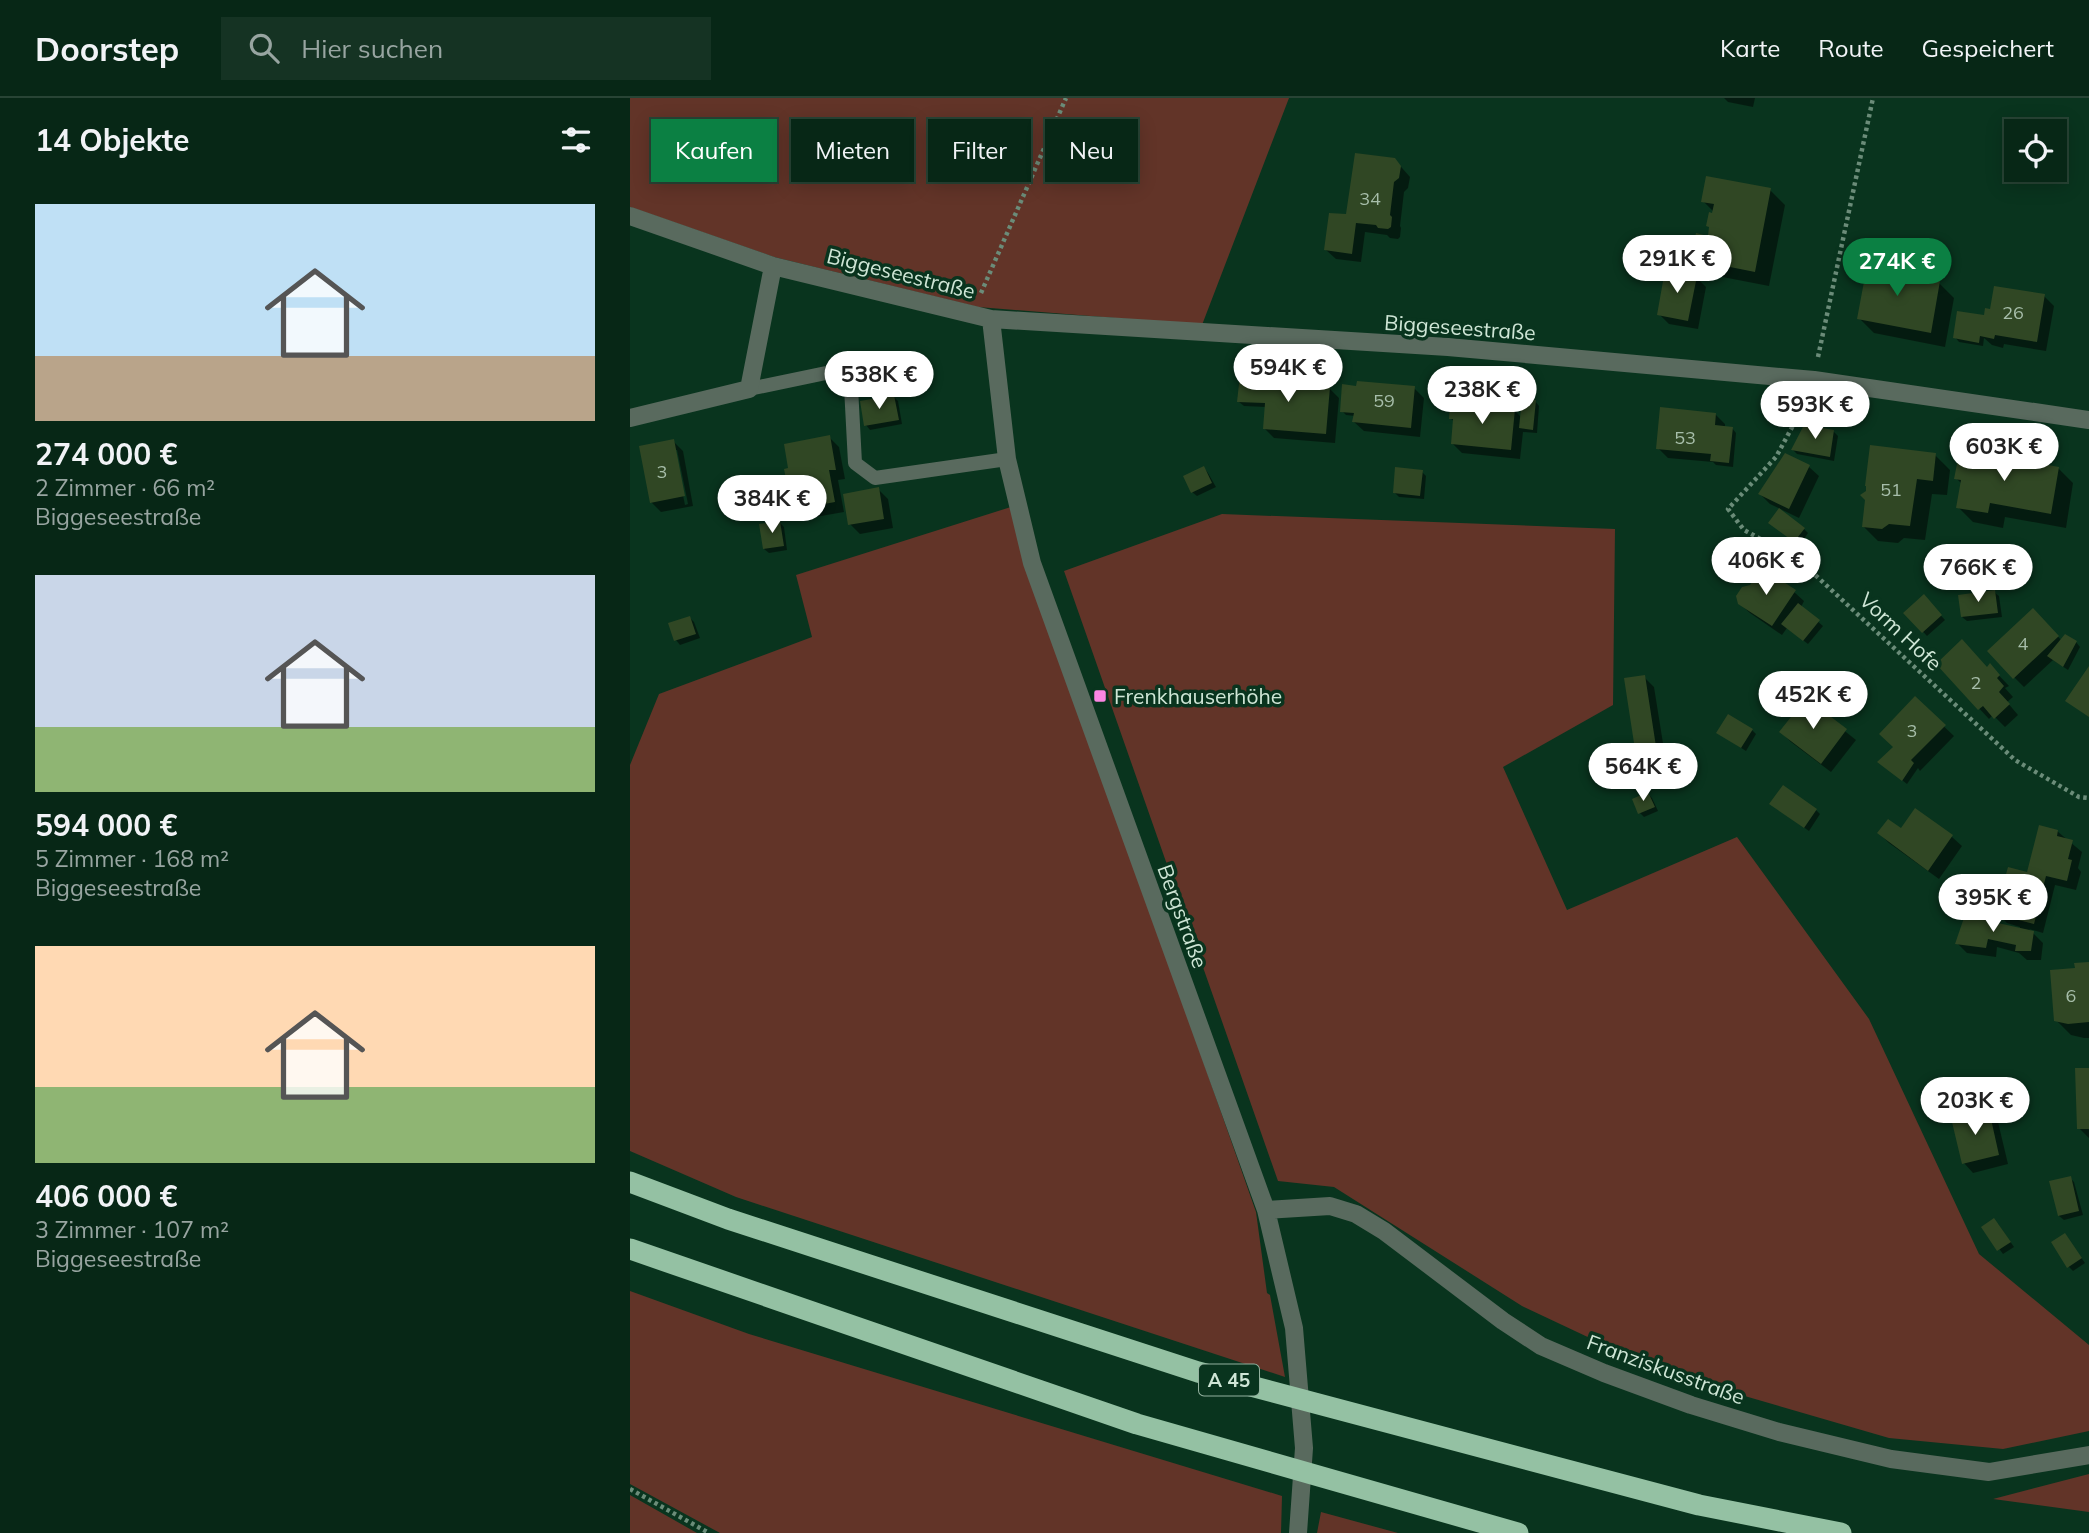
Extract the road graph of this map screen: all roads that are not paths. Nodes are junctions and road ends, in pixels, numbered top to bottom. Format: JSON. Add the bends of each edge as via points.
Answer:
{"nodes":[{"id":1,"x":630,"y":216,"type":"edge"},
{"id":2,"x":773,"y":266,"type":"junction"},
{"id":3,"x":991,"y":319,"type":"junction"},
{"id":4,"x":749,"y":389,"type":"junction"},
{"id":5,"x":630,"y":418,"type":"edge"},
{"id":6,"x":2089,"y":420,"type":"edge"},
{"id":7,"x":1007,"y":460,"type":"junction"},
{"id":8,"x":630,"y":1182,"type":"edge"},
{"id":9,"x":1266,"y":1210,"type":"junction"},
{"id":10,"x":630,"y":1249,"type":"edge"},
{"id":11,"x":2089,"y":1455,"type":"edge"},
{"id":12,"x":1298,"y":1533,"type":"edge"},
{"id":13,"x":1518,"y":1533,"type":"edge"},
{"id":14,"x":1841,"y":1533,"type":"edge"}],
"edges":[{"from":1,"to":2,"type":"street","name":"Biggeseestraße"},
{"from":2,"to":3,"type":"street","name":"Biggeseestraße"},
{"from":2,"to":4,"type":"street"},
{"from":3,"to":6,"type":"street","name":"Biggeseestraße","via":[[1448,347],[1814,380]]},
{"from":3,"to":7,"type":"street","name":"Bergstraße"},
{"from":4,"to":5,"type":"street"},
{"from":4,"to":7,"type":"lane","via":[[850,368],[855,463],[875,478]]},
{"from":7,"to":9,"type":"street","name":"Bergstraße","via":[[1032,563]]},
{"from":8,"to":14,"type":"highway","number":"A 45","via":[[741,1224],[1198,1372],[1699,1505]]},
{"from":9,"to":11,"type":"street","name":"Franziskusstraße","via":[[1330,1206],[1356,1214],[1541,1346],[1691,1405],[1779,1432],[1891,1460],[1989,1472]]},
{"from":9,"to":12,"type":"street","name":"Bergstraße","via":[[1294,1328],[1304,1448]]},
{"from":10,"to":13,"type":"highway","via":[[1137,1424]]}]}
